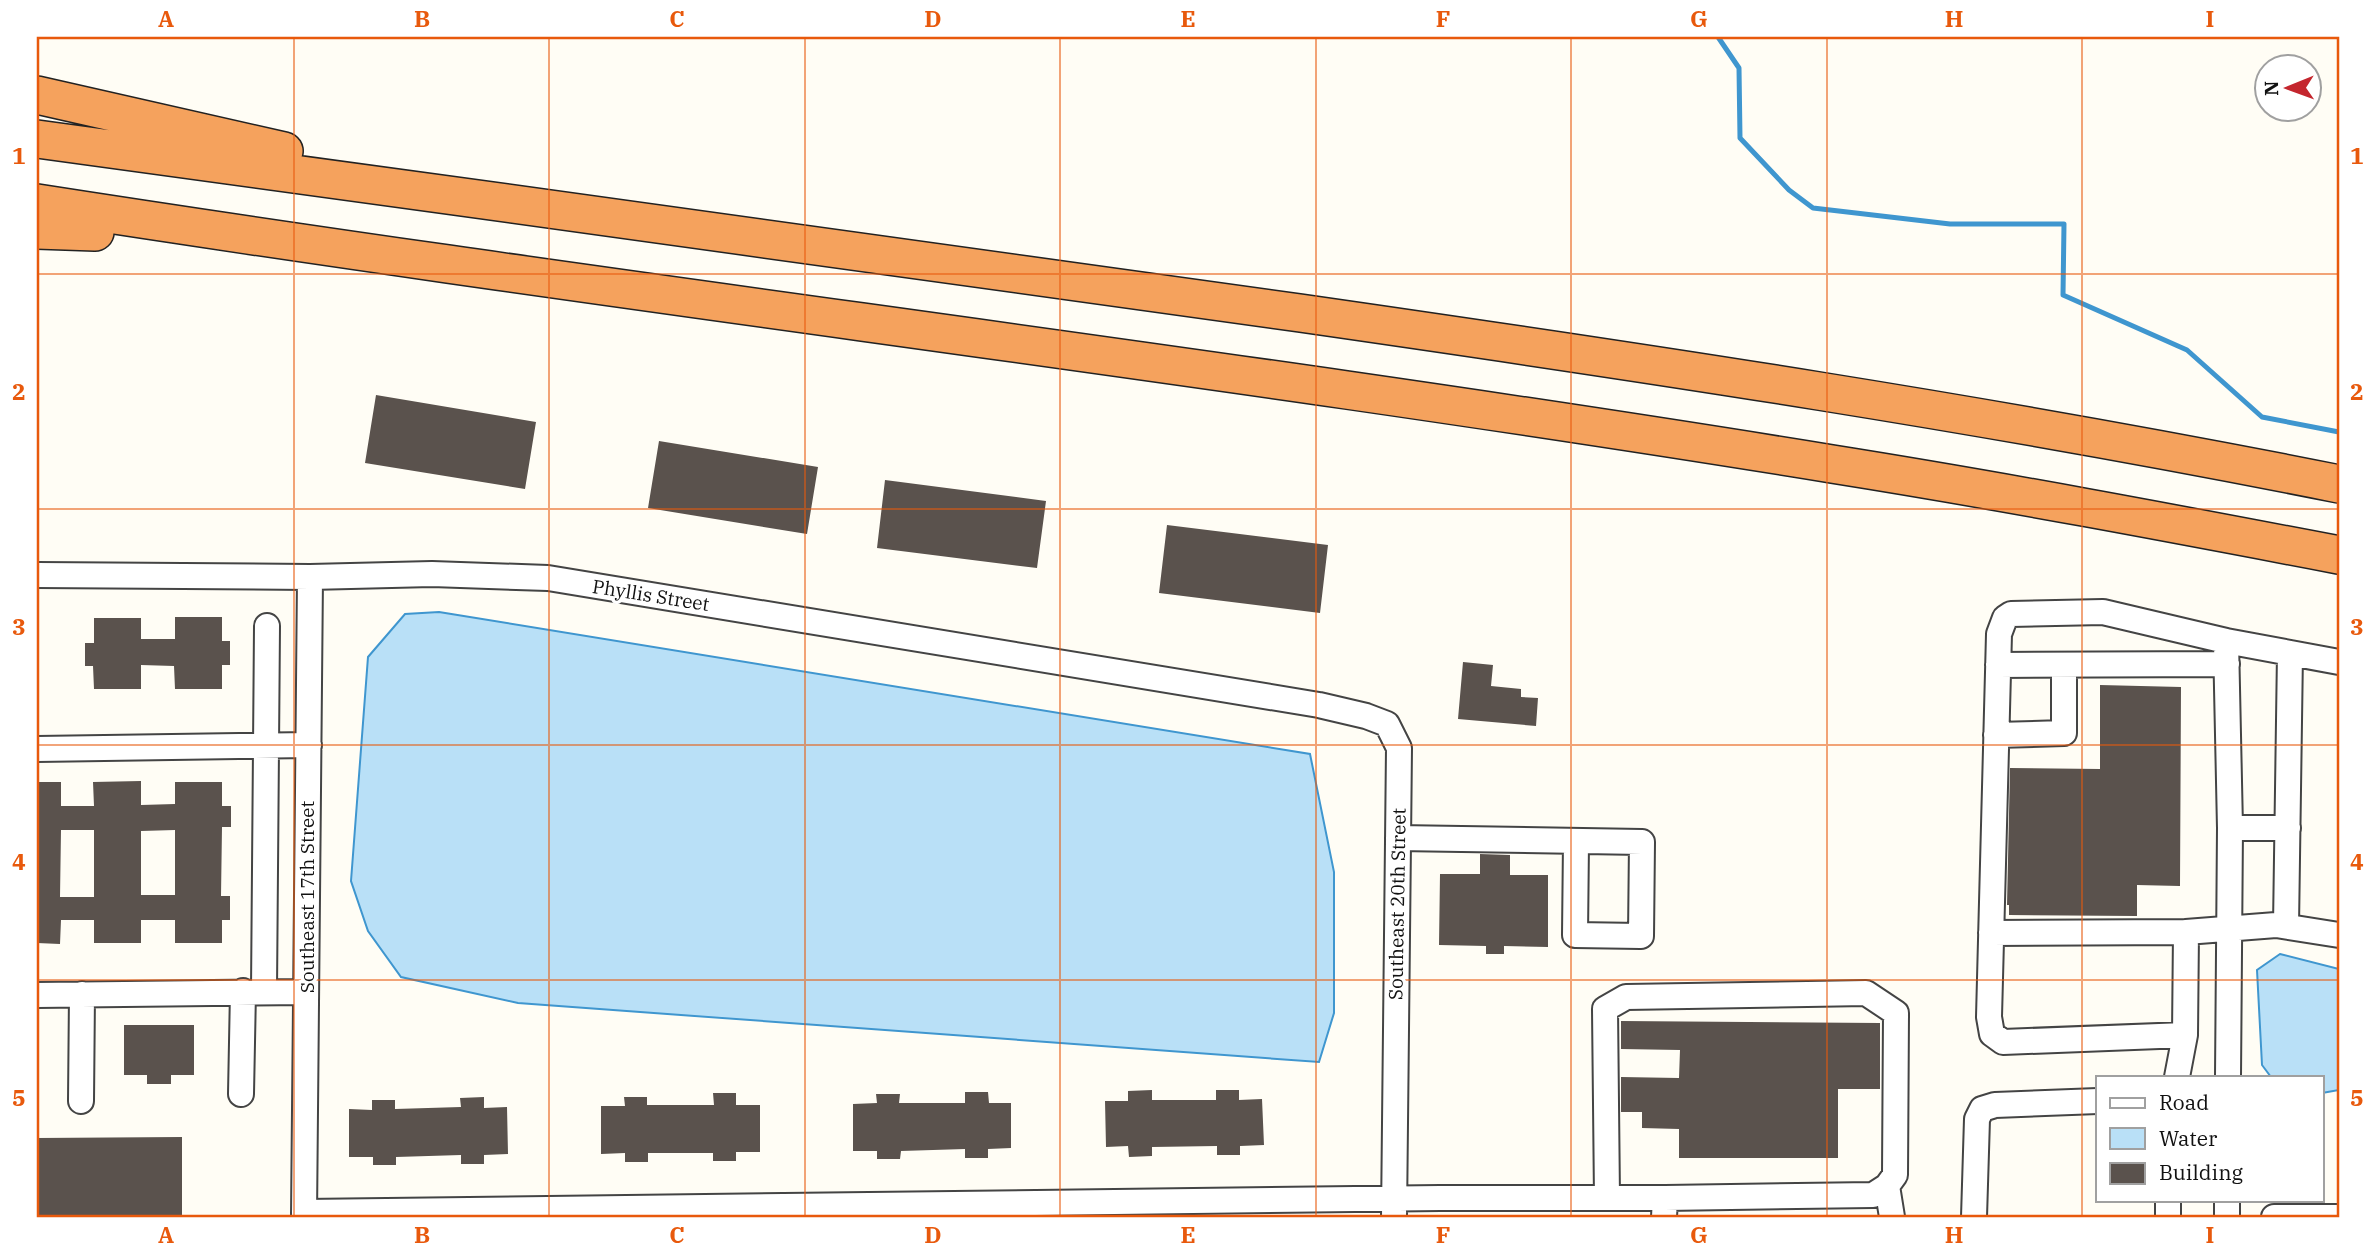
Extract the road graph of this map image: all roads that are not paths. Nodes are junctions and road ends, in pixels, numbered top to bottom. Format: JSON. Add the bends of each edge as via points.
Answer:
{"nodes":[{"id":1,"x":37,"y":95,"type":"edge"},
{"id":2,"x":37,"y":139,"type":"edge"},
{"id":3,"x":475,"y":200,"type":"junction"},
{"id":4,"x":37,"y":203,"type":"edge"},
{"id":5,"x":37,"y":230,"type":"edge"},
{"id":6,"x":233,"y":233,"type":"junction"},
{"id":7,"x":2339,"y":484,"type":"edge"},
{"id":8,"x":2339,"y":555,"type":"edge"},
{"id":9,"x":37,"y":575,"type":"edge"},
{"id":10,"x":310,"y":577,"type":"junction"},
{"id":11,"x":267,"y":626,"type":"dead end"},
{"id":12,"x":2227,"y":652,"type":"junction"},
{"id":13,"x":2290,"y":653,"type":"junction"},
{"id":14,"x":2339,"y":662,"type":"edge"},
{"id":15,"x":2064,"y":665,"type":"junction"},
{"id":16,"x":1998,"y":666,"type":"junction"},
{"id":17,"x":1259,"y":695,"type":"joint"},
{"id":18,"x":1996,"y":735,"type":"junction"},
{"id":19,"x":265,"y":746,"type":"junction"},
{"id":20,"x":309,"y":746,"type":"junction"},
{"id":21,"x":37,"y":750,"type":"edge"},
{"id":22,"x":2230,"y":828,"type":"junction"},
{"id":23,"x":2288,"y":828,"type":"junction"},
{"id":24,"x":1398,"y":838,"type":"junction"},
{"id":25,"x":1576,"y":842,"type":"junction"},
{"id":26,"x":2286,"y":926,"type":"junction"},
{"id":27,"x":2229,"y":928,"type":"junction"},
{"id":28,"x":2186,"y":932,"type":"junction"},
{"id":29,"x":1991,"y":933,"type":"junction"},
{"id":30,"x":2339,"y":935,"type":"edge"},
{"id":31,"x":254,"y":991,"type":"junction"},
{"id":32,"x":306,"y":992,"type":"junction"},
{"id":33,"x":82,"y":994,"type":"junction"},
{"id":34,"x":37,"y":995,"type":"edge"},
{"id":35,"x":2185,"y":1035,"type":"junction"},
{"id":36,"x":2177,"y":1076,"type":"edge"},
{"id":37,"x":2228,"y":1076,"type":"edge"},
{"id":38,"x":241,"y":1094,"type":"dead end"},
{"id":39,"x":81,"y":1101,"type":"dead end"},
{"id":40,"x":2096,"y":1101,"type":"edge"},
{"id":41,"x":1887,"y":1186,"type":"junction"},
{"id":42,"x":1607,"y":1198,"type":"junction"},
{"id":43,"x":1394,"y":1208,"type":"edge"},
{"id":44,"x":1665,"y":1208,"type":"edge"},
{"id":45,"x":304,"y":1214,"type":"edge"},
{"id":46,"x":1892,"y":1217,"type":"edge"},
{"id":47,"x":1974,"y":1217,"type":"edge"},
{"id":48,"x":2274,"y":1217,"type":"edge"},
{"id":49,"x":2339,"y":1217,"type":"edge"}],
"edges":[{"from":1,"to":3,"type":"highway","via":[[299,154]]},
{"from":2,"to":3,"type":"highway"},
{"from":3,"to":7,"type":"highway","via":[[1558,350]]},
{"from":4,"to":6,"type":"highway"},
{"from":5,"to":6,"type":"highway"},
{"from":6,"to":8,"type":"highway","via":[[1397,397],[1860,468]]},
{"from":9,"to":10,"type":"street","name":"Phyllis Street"},
{"from":10,"to":17,"type":"street","name":"Phyllis Street","via":[[432,574],[548,578]]},
{"from":10,"to":20,"type":"street","name":"Southeast 17th Street"},
{"from":11,"to":19,"type":"street"},
{"from":12,"to":13,"type":"street"},
{"from":12,"to":15,"type":"street"},
{"from":12,"to":16,"type":"street","via":[[2103,612],[2011,614],[1999,634]]},
{"from":12,"to":22,"type":"street"},
{"from":13,"to":14,"type":"street"},
{"from":13,"to":23,"type":"street"},
{"from":15,"to":16,"type":"street"},
{"from":15,"to":18,"type":"street","via":[[2064,733]]},
{"from":16,"to":18,"type":"street"},
{"from":17,"to":24,"type":"street","name":"Southeast 20th Street","via":[[1387,724],[1399,748]]},
{"from":18,"to":29,"type":"street"},
{"from":19,"to":20,"type":"street"},
{"from":19,"to":21,"type":"street"},
{"from":19,"to":31,"type":"street"},
{"from":20,"to":32,"type":"street","name":"Southeast 17th Street"},
{"from":22,"to":23,"type":"street"},
{"from":22,"to":27,"type":"street"},
{"from":23,"to":26,"type":"street"},
{"from":24,"to":25,"type":"street"},
{"from":24,"to":43,"type":"street","name":"Southeast 20th Street"},
{"from":25,"to":25,"type":"street","via":[[1642,842],[1641,936],[1574,935]]},
{"from":26,"to":27,"type":"street"},
{"from":26,"to":30,"type":"street"},
{"from":27,"to":28,"type":"street"},
{"from":27,"to":37,"type":"street"},
{"from":28,"to":29,"type":"street"},
{"from":28,"to":35,"type":"street"},
{"from":29,"to":35,"type":"street","via":[[1989,1017],[1992,1034],[2003,1042]]},
{"from":31,"to":32,"type":"street"},
{"from":31,"to":33,"type":"street"},
{"from":31,"to":38,"type":"street"},
{"from":32,"to":45,"type":"street","name":"Southeast 17th Street"},
{"from":33,"to":34,"type":"street"},
{"from":33,"to":39,"type":"street"},
{"from":35,"to":36,"type":"street"},
{"from":40,"to":47,"type":"street","via":[[1982,1109],[1976,1119]]},
{"from":41,"to":42,"type":"street","via":[[1895,1175],[1896,1013],[1866,993],[1626,998],[1605,1009]]},
{"from":41,"to":44,"type":"street","via":[[1873,1195]]},
{"from":41,"to":46,"type":"street"},
{"from":42,"to":43,"type":"street"},
{"from":42,"to":44,"type":"street"},
{"from":43,"to":45,"type":"street"},
{"from":48,"to":49,"type":"street"}]}
